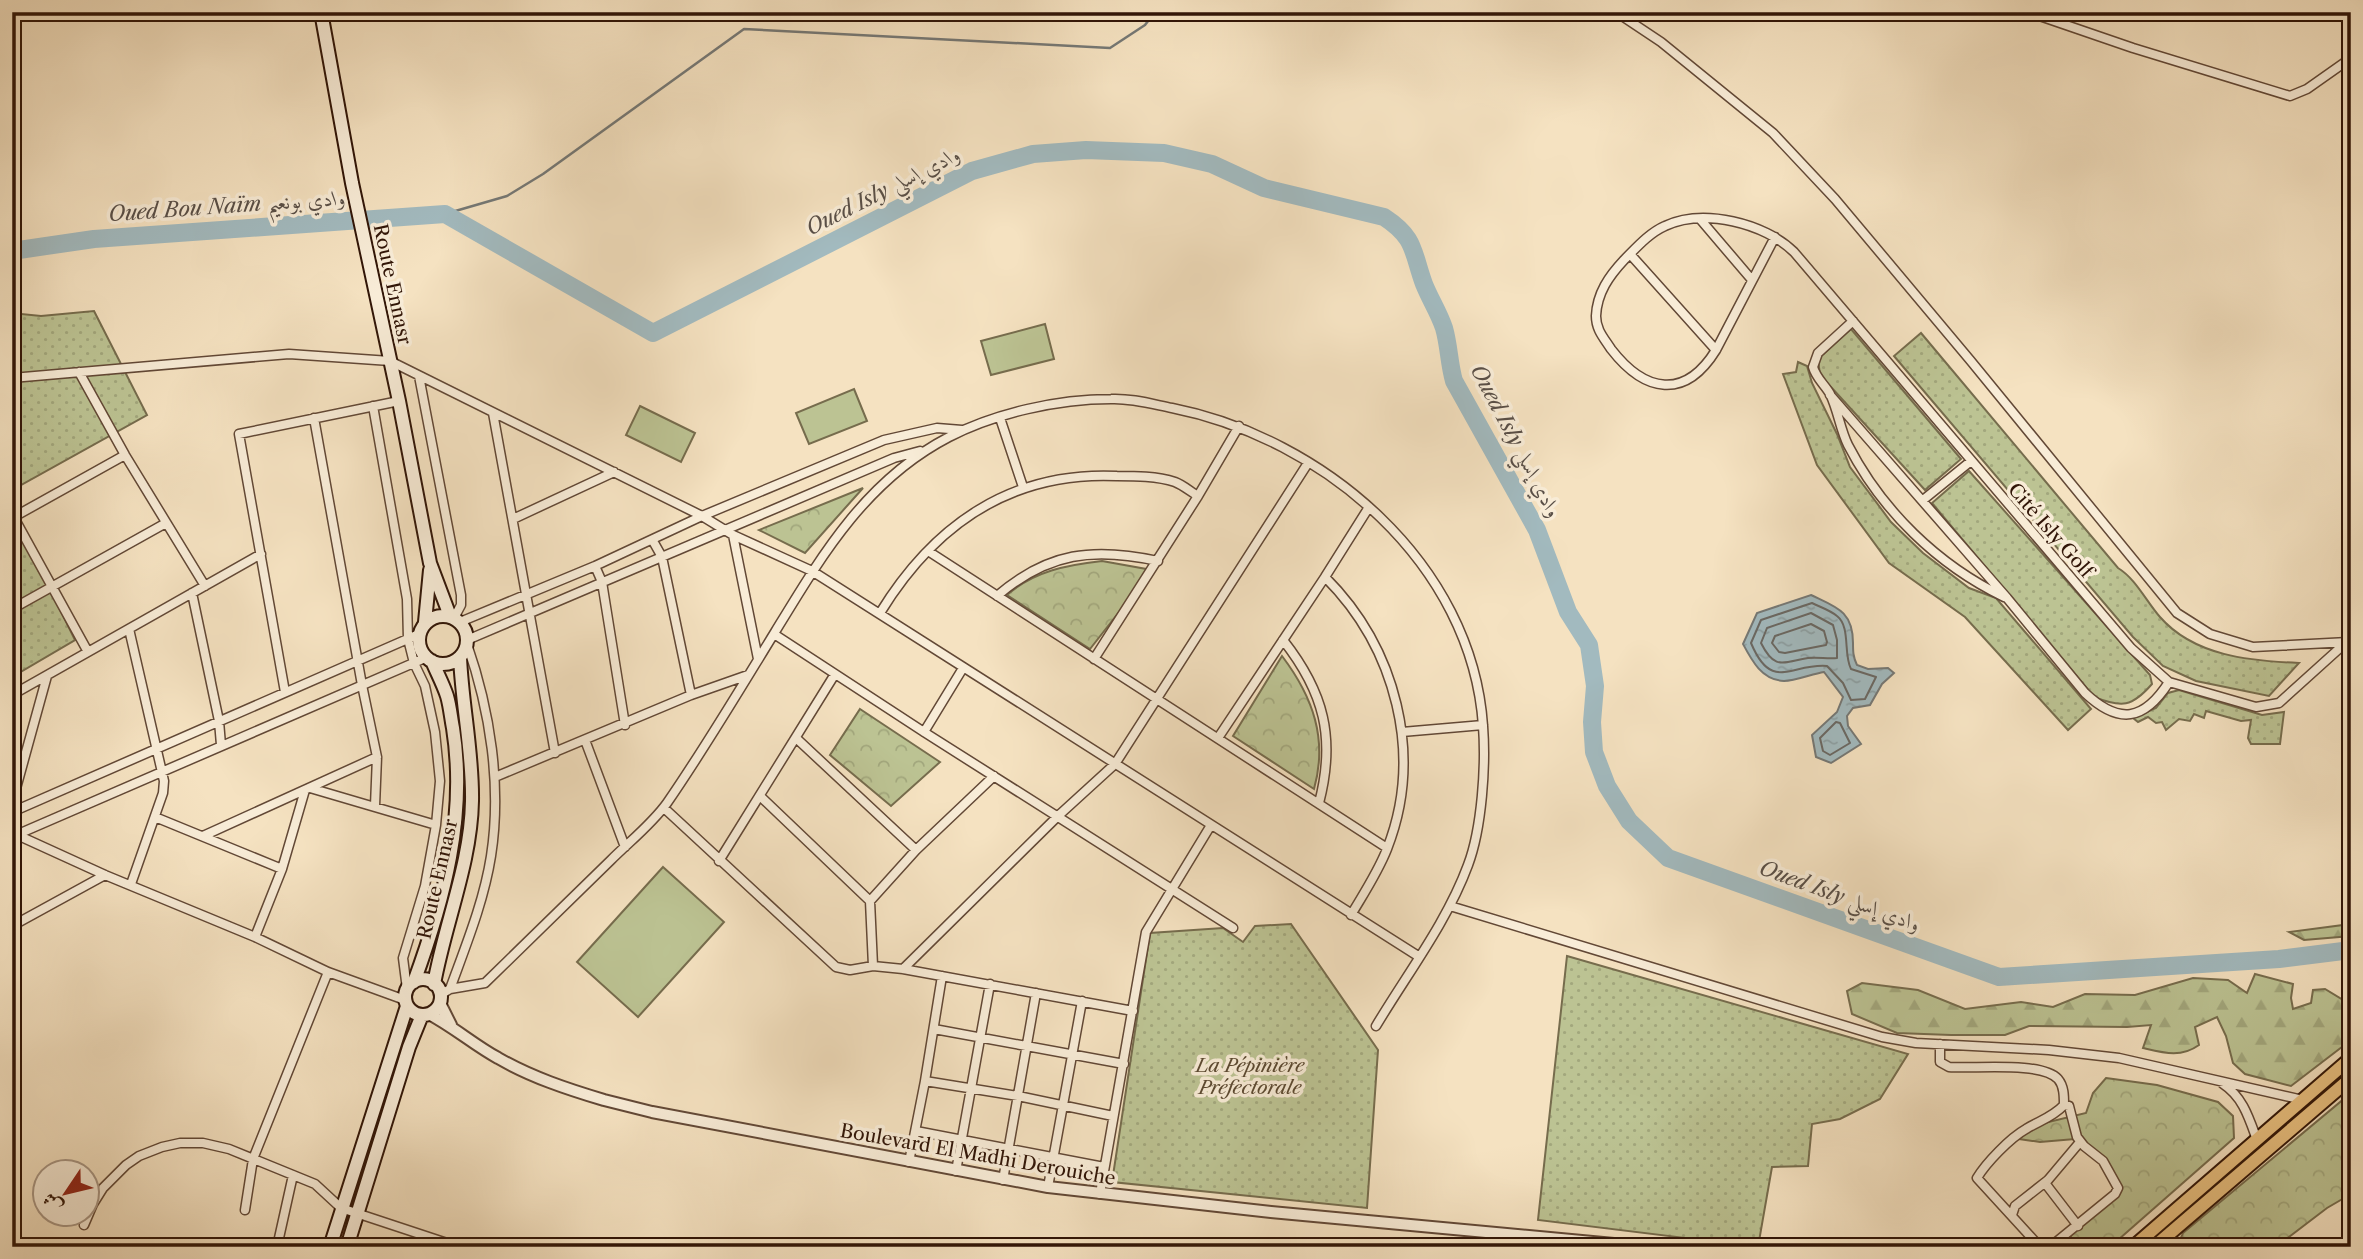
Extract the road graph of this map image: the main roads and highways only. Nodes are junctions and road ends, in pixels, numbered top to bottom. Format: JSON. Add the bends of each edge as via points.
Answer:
{"nodes":[{"id":1,"x":321,"y":12,"type":"edge"},
{"id":2,"x":430,"y":563,"type":"junction"},
{"id":3,"x":455,"y":619,"type":"junction"},
{"id":4,"x":417,"y":632,"type":"junction"},
{"id":5,"x":460,"y":657,"type":"junction"},
{"id":6,"x":423,"y":661,"type":"junction"},
{"id":7,"x":441,"y":993,"type":"junction"},
{"id":8,"x":408,"y":994,"type":"junction"},
{"id":9,"x":426,"y":1015,"type":"junction"},
{"id":10,"x":2351,"y":1058,"type":"edge"},
{"id":11,"x":2351,"y":1077,"type":"edge"},
{"id":12,"x":2168,"y":1240,"type":"edge"},
{"id":13,"x":330,"y":1247,"type":"edge"},
{"id":14,"x":347,"y":1247,"type":"edge"},
{"id":15,"x":2133,"y":1247,"type":"edge"},
{"id":16,"x":2154,"y":1247,"type":"edge"}],
"edges":[{"from":1,"to":2,"type":"main road","name":"Route Ennasr"},
{"from":2,"to":3,"type":"main road","name":"Route Ennasr"},
{"from":2,"to":4,"type":"main road","name":"Route Ennasr"},
{"from":3,"to":4,"type":"main road","via":[[437,616]]},
{"from":3,"to":5,"type":"main road","via":[[467,633]]},
{"from":4,"to":6,"type":"main road"},
{"from":5,"to":6,"type":"main road","via":[[443,664]]},
{"from":5,"to":7,"type":"main road","name":"Route Ennasr","via":[[472,802],[467,847],[439,954]]},
{"from":6,"to":8,"type":"main road","name":"Route Ennasr","via":[[448,697],[459,802],[454,844],[426,949]]},
{"from":7,"to":8,"type":"main road","via":[[423,979]]},
{"from":7,"to":9,"type":"main road"},
{"from":8,"to":9,"type":"main road","via":[[413,1012]]},
{"from":8,"to":13,"type":"main road","name":"Route Ennasr"},
{"from":9,"to":14,"type":"main road","via":[[409,1047]]},
{"from":10,"to":15,"type":"main road"},
{"from":11,"to":12,"type":"main road"},
{"from":12,"to":16,"type":"main road"}]}
